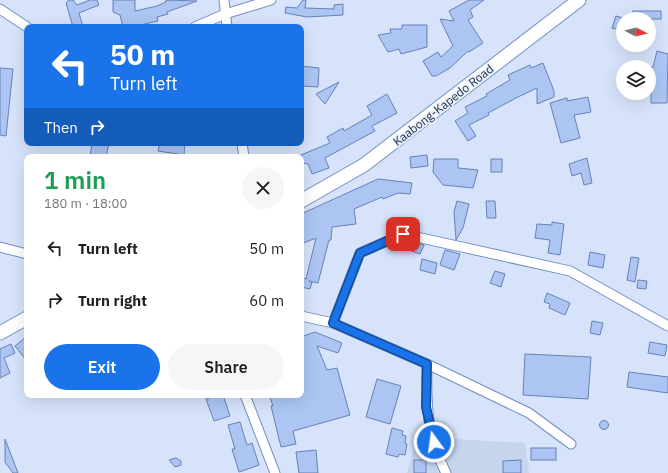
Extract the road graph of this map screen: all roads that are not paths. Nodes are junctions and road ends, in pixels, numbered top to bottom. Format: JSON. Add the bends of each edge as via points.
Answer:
{"nodes":[{"id":1,"x":224,"y":0,"type":"edge"},
{"id":2,"x":271,"y":0,"type":"edge"},
{"id":3,"x":579,"y":0,"type":"edge"},
{"id":4,"x":0,"y":9,"type":"edge"},
{"id":5,"x":225,"y":14,"type":"junction"},
{"id":6,"x":202,"y":24,"type":"edge"},
{"id":7,"x":227,"y":24,"type":"edge"},
{"id":8,"x":24,"y":25,"type":"edge"},
{"id":9,"x":304,"y":199,"type":"edge"},
{"id":10,"x":0,"y":247,"type":"edge"},
{"id":11,"x":24,"y":253,"type":"edge"},
{"id":12,"x":304,"y":317,"type":"edge"},
{"id":13,"x":24,"y":320,"type":"edge"},
{"id":14,"x":333,"y":323,"type":"junction"},
{"id":15,"x":668,"y":326,"type":"edge"},
{"id":16,"x":0,"y":333,"type":"edge"},
{"id":17,"x":427,"y":364,"type":"junction"},
{"id":18,"x":246,"y":398,"type":"edge"},
{"id":19,"x":571,"y":444,"type":"dead end"},
{"id":20,"x":275,"y":473,"type":"edge"},
{"id":21,"x":446,"y":473,"type":"edge"}],
"edges":[{"from":1,"to":5,"type":"street"},
{"from":2,"to":5,"type":"street"},
{"from":3,"to":9,"type":"main road","name":"Kaabong-Kapedo Road","via":[[364,166]]},
{"from":4,"to":8,"type":"street"},
{"from":5,"to":6,"type":"street"},
{"from":5,"to":7,"type":"street"},
{"from":10,"to":11,"type":"street"},
{"from":12,"to":14,"type":"street"},
{"from":13,"to":16,"type":"main road"},
{"from":14,"to":15,"type":"street","via":[[360,253],[403,234],[570,271]]},
{"from":14,"to":17,"type":"street"},
{"from":17,"to":19,"type":"street","via":[[529,413]]},
{"from":17,"to":21,"type":"street","via":[[426,407],[431,432]]},
{"from":18,"to":20,"type":"street"}]}
